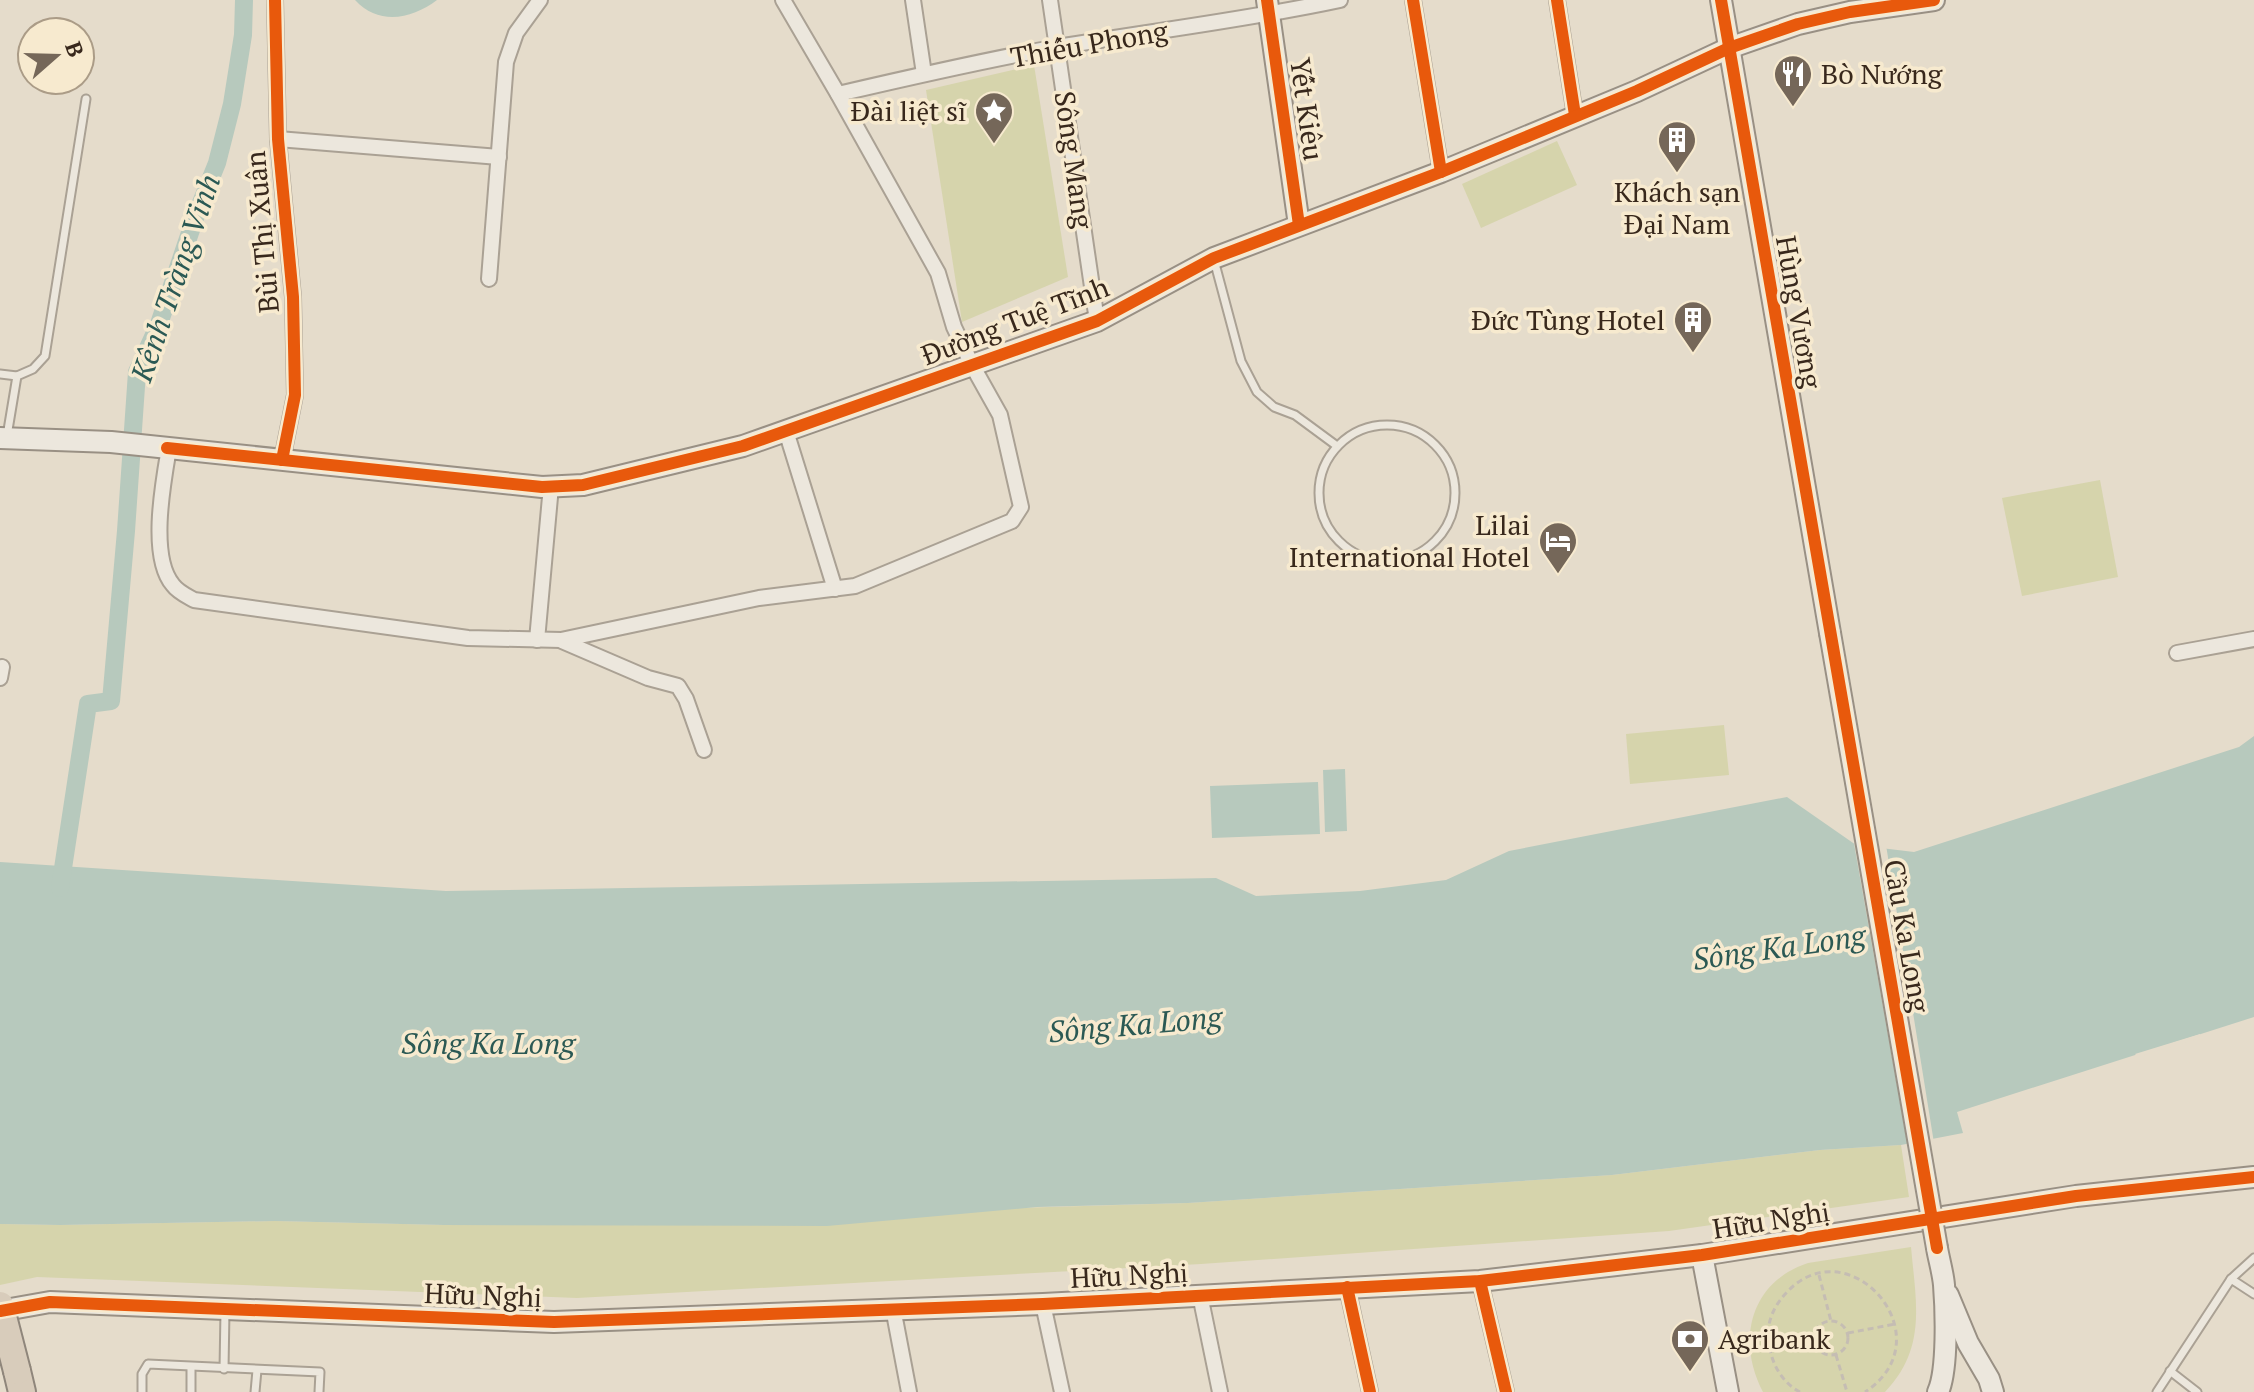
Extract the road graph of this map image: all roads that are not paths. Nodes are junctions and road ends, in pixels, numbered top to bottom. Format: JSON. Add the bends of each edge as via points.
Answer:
{"nodes":[{"id":1,"x":275,"y":0,"type":"edge"},
{"id":2,"x":540,"y":0,"type":"edge"},
{"id":3,"x":783,"y":0,"type":"edge"},
{"id":4,"x":913,"y":0,"type":"edge"},
{"id":5,"x":1050,"y":0,"type":"edge"},
{"id":6,"x":1340,"y":0,"type":"edge"},
{"id":7,"x":1413,"y":0,"type":"edge"},
{"id":8,"x":1557,"y":0,"type":"edge"},
{"id":9,"x":1721,"y":0,"type":"edge"},
{"id":10,"x":1934,"y":0,"type":"edge"},
{"id":11,"x":1269,"y":8,"type":"edge"},
{"id":12,"x":1057,"y":47,"type":"junction"},
{"id":13,"x":1729,"y":48,"type":"junction"},
{"id":14,"x":924,"y":74,"type":"junction"},
{"id":15,"x":838,"y":94,"type":"junction"},
{"id":16,"x":86,"y":99,"type":"dead end"},
{"id":17,"x":1575,"y":115,"type":"junction"},
{"id":18,"x":278,"y":139,"type":"junction"},
{"id":19,"x":499,"y":157,"type":"junction"},
{"id":20,"x":1441,"y":172,"type":"junction"},
{"id":21,"x":1299,"y":225,"type":"junction"},
{"id":22,"x":1214,"y":258,"type":"junction"},
{"id":23,"x":489,"y":279,"type":"dead end"},
{"id":24,"x":1097,"y":321,"type":"junction"},
{"id":25,"x":972,"y":365,"type":"junction"},
{"id":26,"x":0,"y":374,"type":"edge"},
{"id":27,"x":17,"y":376,"type":"junction"},
{"id":28,"x":786,"y":431,"type":"junction"},
{"id":29,"x":4,"y":438,"type":"edge"},
{"id":30,"x":1337,"y":446,"type":"junction"},
{"id":31,"x":168,"y":448,"type":"junction"},
{"id":32,"x":282,"y":460,"type":"junction"},
{"id":33,"x":551,"y":486,"type":"junction"},
{"id":34,"x":835,"y":589,"type":"junction"},
{"id":35,"x":1830,"y":633,"type":"joint"},
{"id":36,"x":2254,"y":639,"type":"edge"},
{"id":37,"x":537,"y":640,"type":"junction"},
{"id":38,"x":561,"y":640,"type":"junction"},
{"id":39,"x":2177,"y":653,"type":"dead end"},
{"id":40,"x":704,"y":750,"type":"dead end"},
{"id":41,"x":2254,"y":1177,"type":"edge"},
{"id":42,"x":1702,"y":1255,"type":"junction"},
{"id":43,"x":2254,"y":1258,"type":"edge"},
{"id":44,"x":2231,"y":1279,"type":"junction"},
{"id":45,"x":1480,"y":1281,"type":"junction"},
{"id":46,"x":1944,"y":1284,"type":"junction"},
{"id":47,"x":1347,"y":1287,"type":"junction"},
{"id":48,"x":2254,"y":1294,"type":"edge"},
{"id":49,"x":1200,"y":1295,"type":"junction"},
{"id":50,"x":1043,"y":1304,"type":"junction"},
{"id":51,"x":0,"y":1305,"type":"edge"},
{"id":52,"x":893,"y":1308,"type":"junction"},
{"id":53,"x":225,"y":1309,"type":"junction"},
{"id":54,"x":0,"y":1311,"type":"edge"},
{"id":55,"x":191,"y":1367,"type":"junction"},
{"id":56,"x":224,"y":1369,"type":"junction"},
{"id":57,"x":257,"y":1370,"type":"junction"},
{"id":58,"x":2170,"y":1371,"type":"junction"},
{"id":59,"x":19,"y":1382,"type":"edge"},
{"id":60,"x":142,"y":1392,"type":"edge"},
{"id":61,"x":191,"y":1392,"type":"edge"},
{"id":62,"x":255,"y":1392,"type":"edge"},
{"id":63,"x":319,"y":1392,"type":"edge"},
{"id":64,"x":909,"y":1392,"type":"edge"},
{"id":65,"x":1062,"y":1392,"type":"edge"},
{"id":66,"x":1220,"y":1392,"type":"edge"},
{"id":67,"x":1370,"y":1392,"type":"edge"},
{"id":68,"x":1506,"y":1392,"type":"edge"},
{"id":69,"x":1728,"y":1392,"type":"edge"},
{"id":70,"x":1938,"y":1392,"type":"edge"},
{"id":71,"x":1993,"y":1392,"type":"edge"},
{"id":72,"x":2157,"y":1392,"type":"edge"},
{"id":73,"x":2197,"y":1392,"type":"edge"}],
"edges":[{"from":1,"to":18,"type":"street","name":"Bùi Thị Xuân"},
{"from":2,"to":19,"type":"street","via":[[516,33],[506,62]]},
{"from":3,"to":15,"type":"street"},
{"from":4,"to":14,"type":"street"},
{"from":5,"to":12,"type":"street","name":"Sông Mang"},
{"from":6,"to":11,"type":"street","name":"Thiếu Phong"},
{"from":7,"to":20,"type":"street"},
{"from":8,"to":17,"type":"street"},
{"from":9,"to":13,"type":"street","name":"Hùng Vương"},
{"from":10,"to":13,"type":"street","name":"Đường Tuệ Tĩnh","via":[[1798,24]]},
{"from":11,"to":12,"type":"street","name":"Thiếu Phong"},
{"from":11,"to":21,"type":"street","name":"Yết Kiêu"},
{"from":12,"to":14,"type":"street","name":"Thiếu Phong"},
{"from":12,"to":24,"type":"street","name":"Sông Mang"},
{"from":13,"to":17,"type":"street","name":"Đường Tuệ Tĩnh"},
{"from":13,"to":35,"type":"street","name":"Hùng Vương"},
{"from":14,"to":15,"type":"street","name":"Thiếu Phong"},
{"from":15,"to":25,"type":"street","via":[[938,273]]},
{"from":16,"to":27,"type":"lane","via":[[45,356]]},
{"from":17,"to":20,"type":"street","name":"Đường Tuệ Tĩnh"},
{"from":18,"to":19,"type":"street"},
{"from":18,"to":32,"type":"street","name":"Bùi Thị Xuân","via":[[295,381]]},
{"from":19,"to":23,"type":"street"},
{"from":20,"to":21,"type":"street","name":"Đường Tuệ Tĩnh"},
{"from":21,"to":22,"type":"street","name":"Đường Tuệ Tĩnh"},
{"from":22,"to":24,"type":"street","name":"Đường Tuệ Tĩnh"},
{"from":22,"to":30,"type":"lane","via":[[1241,361],[1257,392]]},
{"from":24,"to":25,"type":"street","name":"Đường Tuệ Tĩnh"},
{"from":25,"to":28,"type":"street","name":"Đường Tuệ Tĩnh"},
{"from":25,"to":34,"type":"street","via":[[1000,415],[1021,507],[1012,521],[855,586]]},
{"from":26,"to":27,"type":"lane"},
{"from":27,"to":29,"type":"lane"},
{"from":28,"to":33,"type":"street","name":"Đường Tuệ Tĩnh","via":[[583,485]]},
{"from":28,"to":34,"type":"street"},
{"from":29,"to":31,"type":"street","name":"Đường Tuệ Tĩnh"},
{"from":30,"to":30,"type":"lane","via":[[1325,463],[1319,504],[1338,541],[1355,554],[1396,562],[1434,545],[1455,507],[1449,463],[1436,445],[1419,432],[1376,425]]},
{"from":31,"to":32,"type":"street","name":"Đường Tuệ Tĩnh"},
{"from":31,"to":37,"type":"street","via":[[161,495],[162,556],[174,587],[194,600],[468,638]]},
{"from":32,"to":33,"type":"street","name":"Đường Tuệ Tĩnh"},
{"from":33,"to":37,"type":"street"},
{"from":34,"to":38,"type":"street","via":[[759,598]]},
{"from":35,"to":46,"type":"street","name":"Cầu Ka Long","bridge":true},
{"from":36,"to":39,"type":"street"},
{"from":37,"to":38,"type":"street"},
{"from":38,"to":40,"type":"street","via":[[678,686]]},
{"from":41,"to":42,"type":"street","name":"Hữu Nghị","via":[[2076,1196]]},
{"from":42,"to":45,"type":"street","name":"Hữu Nghị"},
{"from":42,"to":69,"type":"street"},
{"from":43,"to":44,"type":"lane"},
{"from":44,"to":48,"type":"lane"},
{"from":44,"to":58,"type":"lane"},
{"from":45,"to":47,"type":"street","name":"Hữu Nghị"},
{"from":45,"to":68,"type":"street"},
{"from":46,"to":70,"type":"street"},
{"from":46,"to":71,"type":"street"},
{"from":47,"to":49,"type":"street","name":"Hữu Nghị"},
{"from":47,"to":67,"type":"street"},
{"from":49,"to":50,"type":"street","name":"Hữu Nghị"},
{"from":49,"to":66,"type":"street"},
{"from":50,"to":52,"type":"street","name":"Hữu Nghị"},
{"from":50,"to":65,"type":"street"},
{"from":51,"to":59,"type":"highway","bridge":true},
{"from":52,"to":53,"type":"street","name":"Hữu Nghị","via":[[554,1322]]},
{"from":52,"to":64,"type":"street"},
{"from":53,"to":54,"type":"street","name":"Hữu Nghị","via":[[50,1302]]},
{"from":53,"to":56,"type":"lane"},
{"from":55,"to":56,"type":"lane"},
{"from":55,"to":60,"type":"lane","via":[[148,1364]]},
{"from":55,"to":61,"type":"lane"},
{"from":56,"to":57,"type":"lane"},
{"from":57,"to":62,"type":"lane"},
{"from":57,"to":63,"type":"lane","via":[[320,1372]]},
{"from":58,"to":72,"type":"lane"},
{"from":58,"to":73,"type":"lane"}]}
